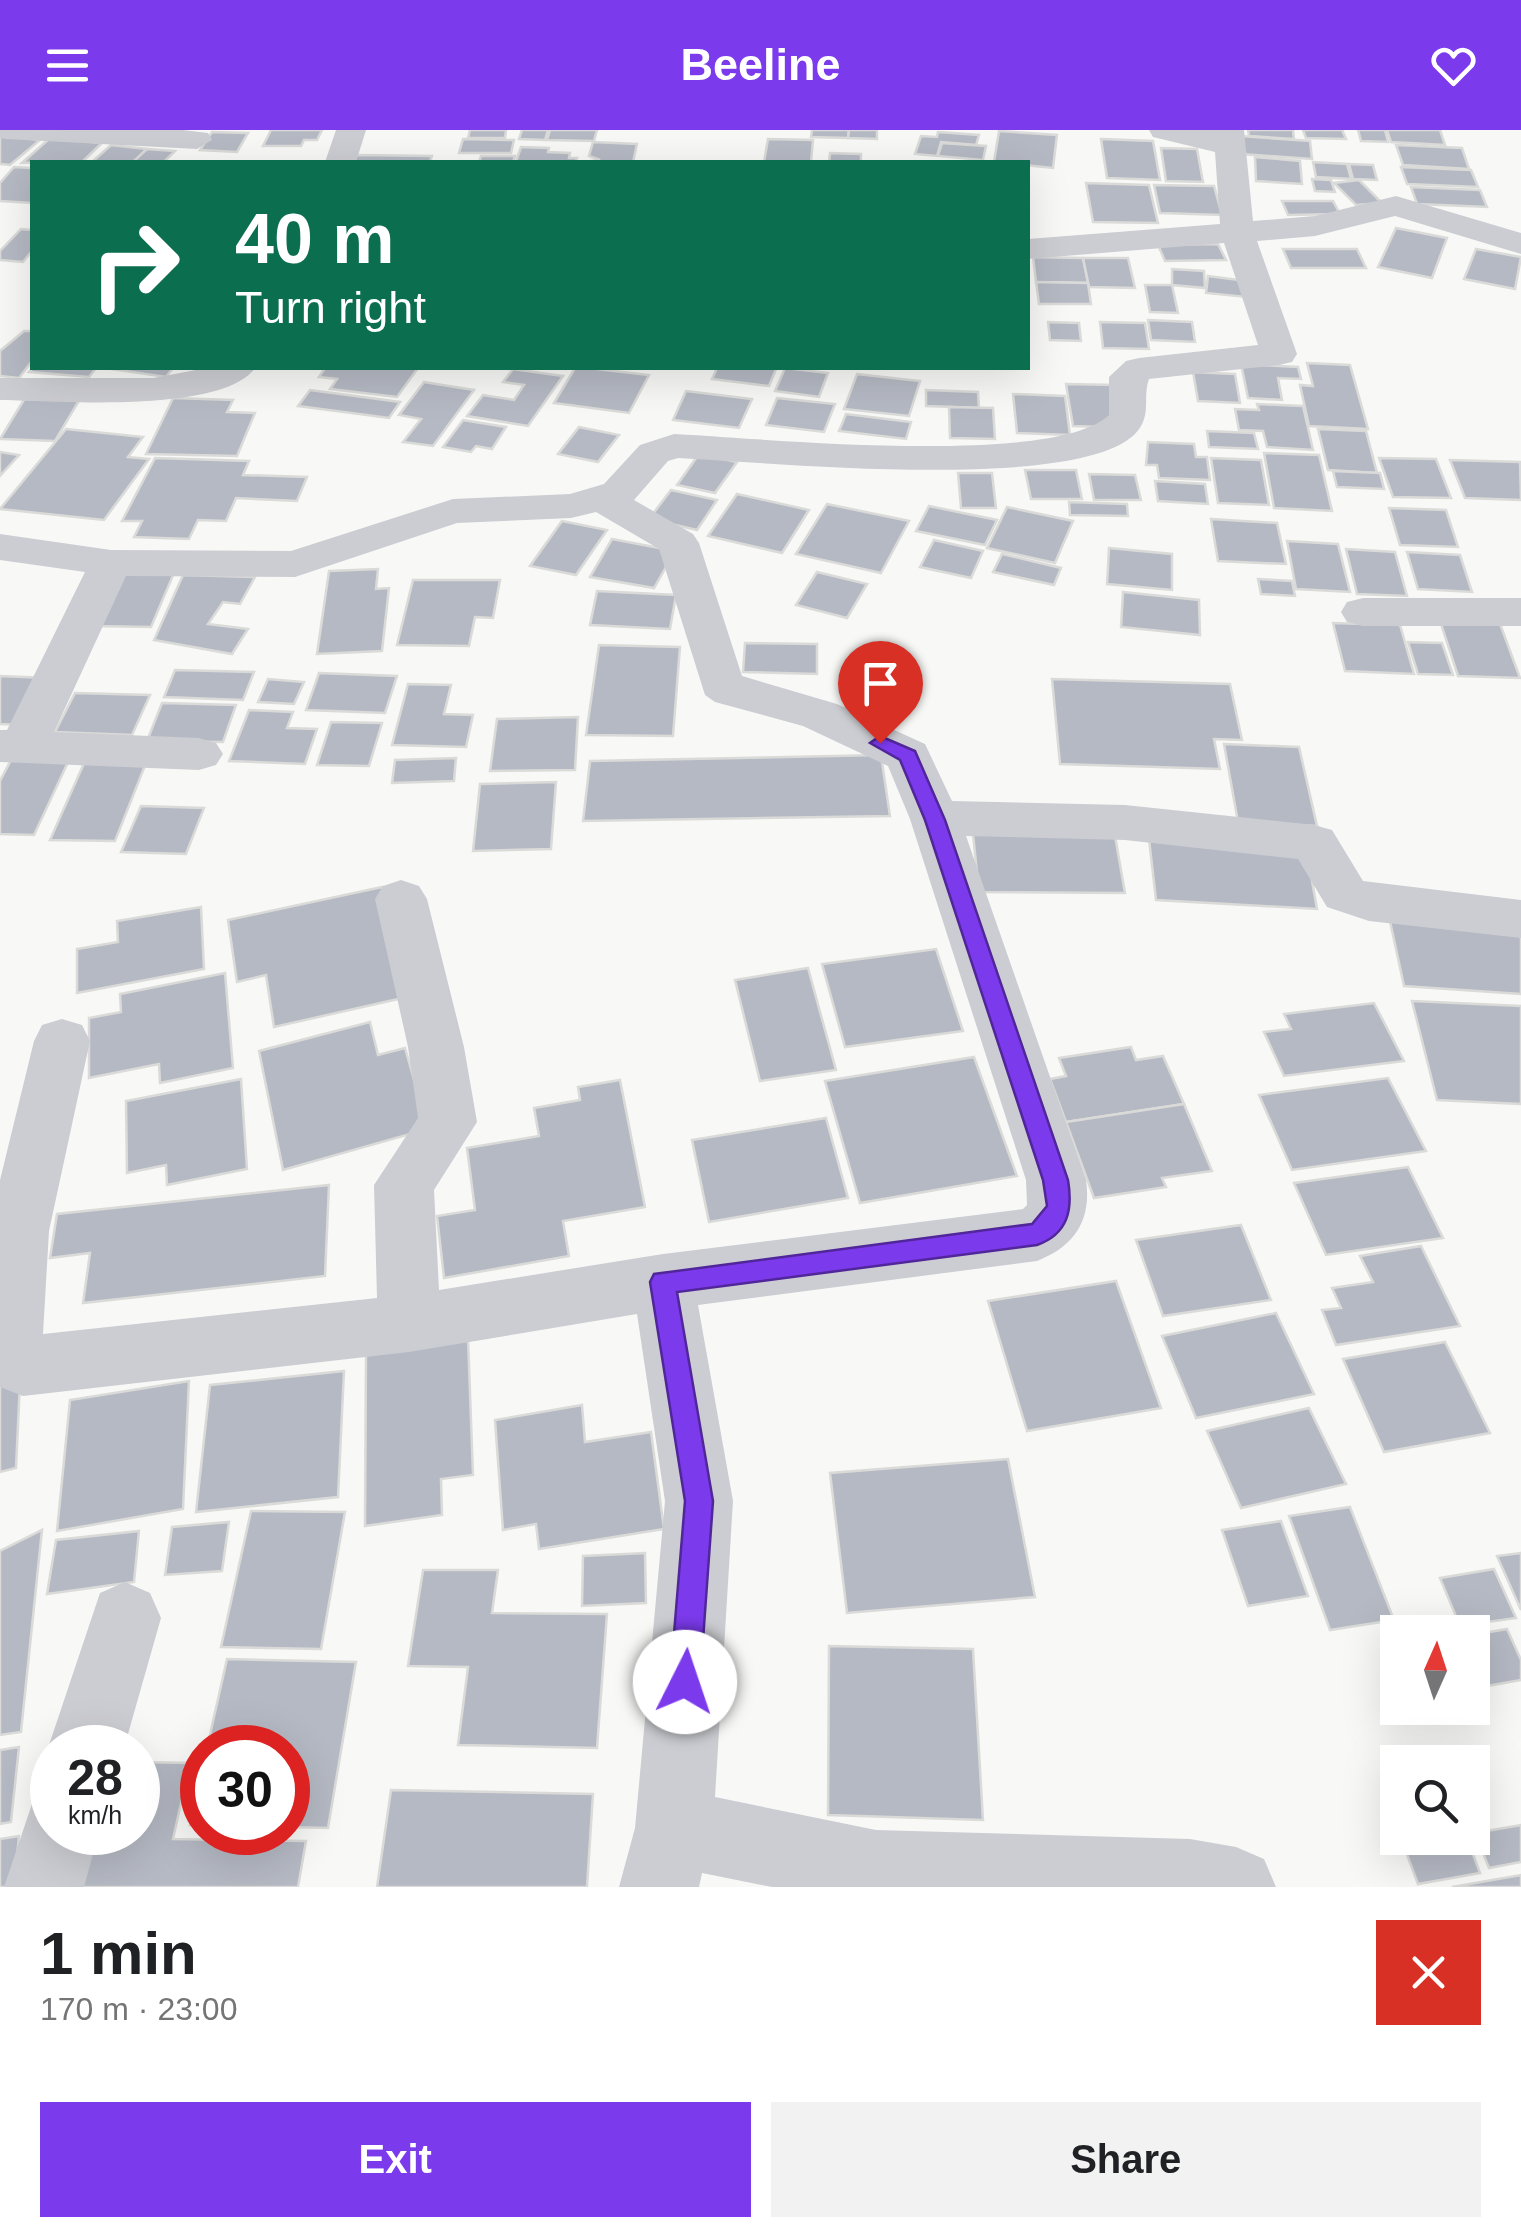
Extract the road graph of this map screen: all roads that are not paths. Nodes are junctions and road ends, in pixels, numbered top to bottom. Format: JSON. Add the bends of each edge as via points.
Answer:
{"nodes":[{"id":1,"x":6,"y":130,"type":"edge"},
{"id":2,"x":351,"y":130,"type":"edge"},
{"id":3,"x":1164,"y":130,"type":"edge"},
{"id":4,"x":1230,"y":138,"type":"edge"},
{"id":5,"x":196,"y":140,"type":"dead end"},
{"id":6,"x":342,"y":160,"type":"edge"},
{"id":7,"x":1238,"y":234,"type":"junction"},
{"id":8,"x":1521,"y":244,"type":"edge"},
{"id":9,"x":1030,"y":249,"type":"edge"},
{"id":10,"x":232,"y":370,"type":"edge"},
{"id":11,"x":0,"y":388,"type":"edge"},
{"id":12,"x":601,"y":498,"type":"junction"},
{"id":13,"x":0,"y":547,"type":"edge"},
{"id":14,"x":111,"y":562,"type":"junction"},
{"id":15,"x":1363,"y":612,"type":"dead end"},
{"id":16,"x":1521,"y":612,"type":"edge"},
{"id":17,"x":12,"y":746,"type":"edge"},
{"id":18,"x":199,"y":754,"type":"dead end"},
{"id":19,"x":935,"y":820,"type":"junction"},
{"id":20,"x":400,"y":899,"type":"dead end"},
{"id":21,"x":1521,"y":919,"type":"edge"},
{"id":22,"x":62,"y":1041,"type":"dead end"},
{"id":23,"x":9,"y":1233,"type":"edge"},
{"id":24,"x":663,"y":1282,"type":"junction"},
{"id":25,"x":409,"y":1323,"type":"junction"},
{"id":26,"x":125,"y":1618,"type":"dead end"},
{"id":27,"x":93,"y":1725,"type":"edge"},
{"id":28,"x":53,"y":1855,"type":"edge"},
{"id":29,"x":667,"y":1857,"type":"edge"},
{"id":30,"x":44,"y":1887,"type":"edge"},
{"id":31,"x":1236,"y":1887,"type":"edge"}],
"edges":[{"from":1,"to":5,"type":"street"},
{"from":2,"to":6,"type":"street"},
{"from":3,"to":4,"type":"street"},
{"from":4,"to":7,"type":"street"},
{"from":7,"to":8,"type":"street","via":[[1339,222],[1396,206]]},
{"from":7,"to":9,"type":"street"},
{"from":7,"to":12,"type":"street","via":[[1280,354],[1140,369],[1127,382],[1126,419],[1104,434],[1056,451],[989,459],[674,446],[654,453],[618,492]]},
{"from":10,"to":11,"type":"street","via":[[170,387]]},
{"from":12,"to":14,"type":"street","via":[[571,506],[454,511],[295,564]]},
{"from":12,"to":19,"type":"street","via":[[678,543],[720,684],[820,715],[908,756]]},
{"from":13,"to":14,"type":"street"},
{"from":14,"to":17,"type":"street"},
{"from":15,"to":16,"type":"street"},
{"from":17,"to":18,"type":"street"},
{"from":19,"to":21,"type":"street","via":[[1066,817],[1314,843],[1345,894]]},
{"from":19,"to":24,"type":"street","via":[[1056,1180],[1060,1206],[1052,1224],[1037,1234]]},
{"from":20,"to":25,"type":"street","via":[[448,1122],[404,1185]]},
{"from":22,"to":23,"type":"street"},
{"from":23,"to":25,"type":"street","via":[[10,1349],[24,1366]]},
{"from":24,"to":25,"type":"street"},
{"from":24,"to":29,"type":"street","via":[[699,1501]]},
{"from":26,"to":27,"type":"street"},
{"from":28,"to":30,"type":"street"},
{"from":29,"to":31,"type":"street","via":[[1190,1879]]}]}
